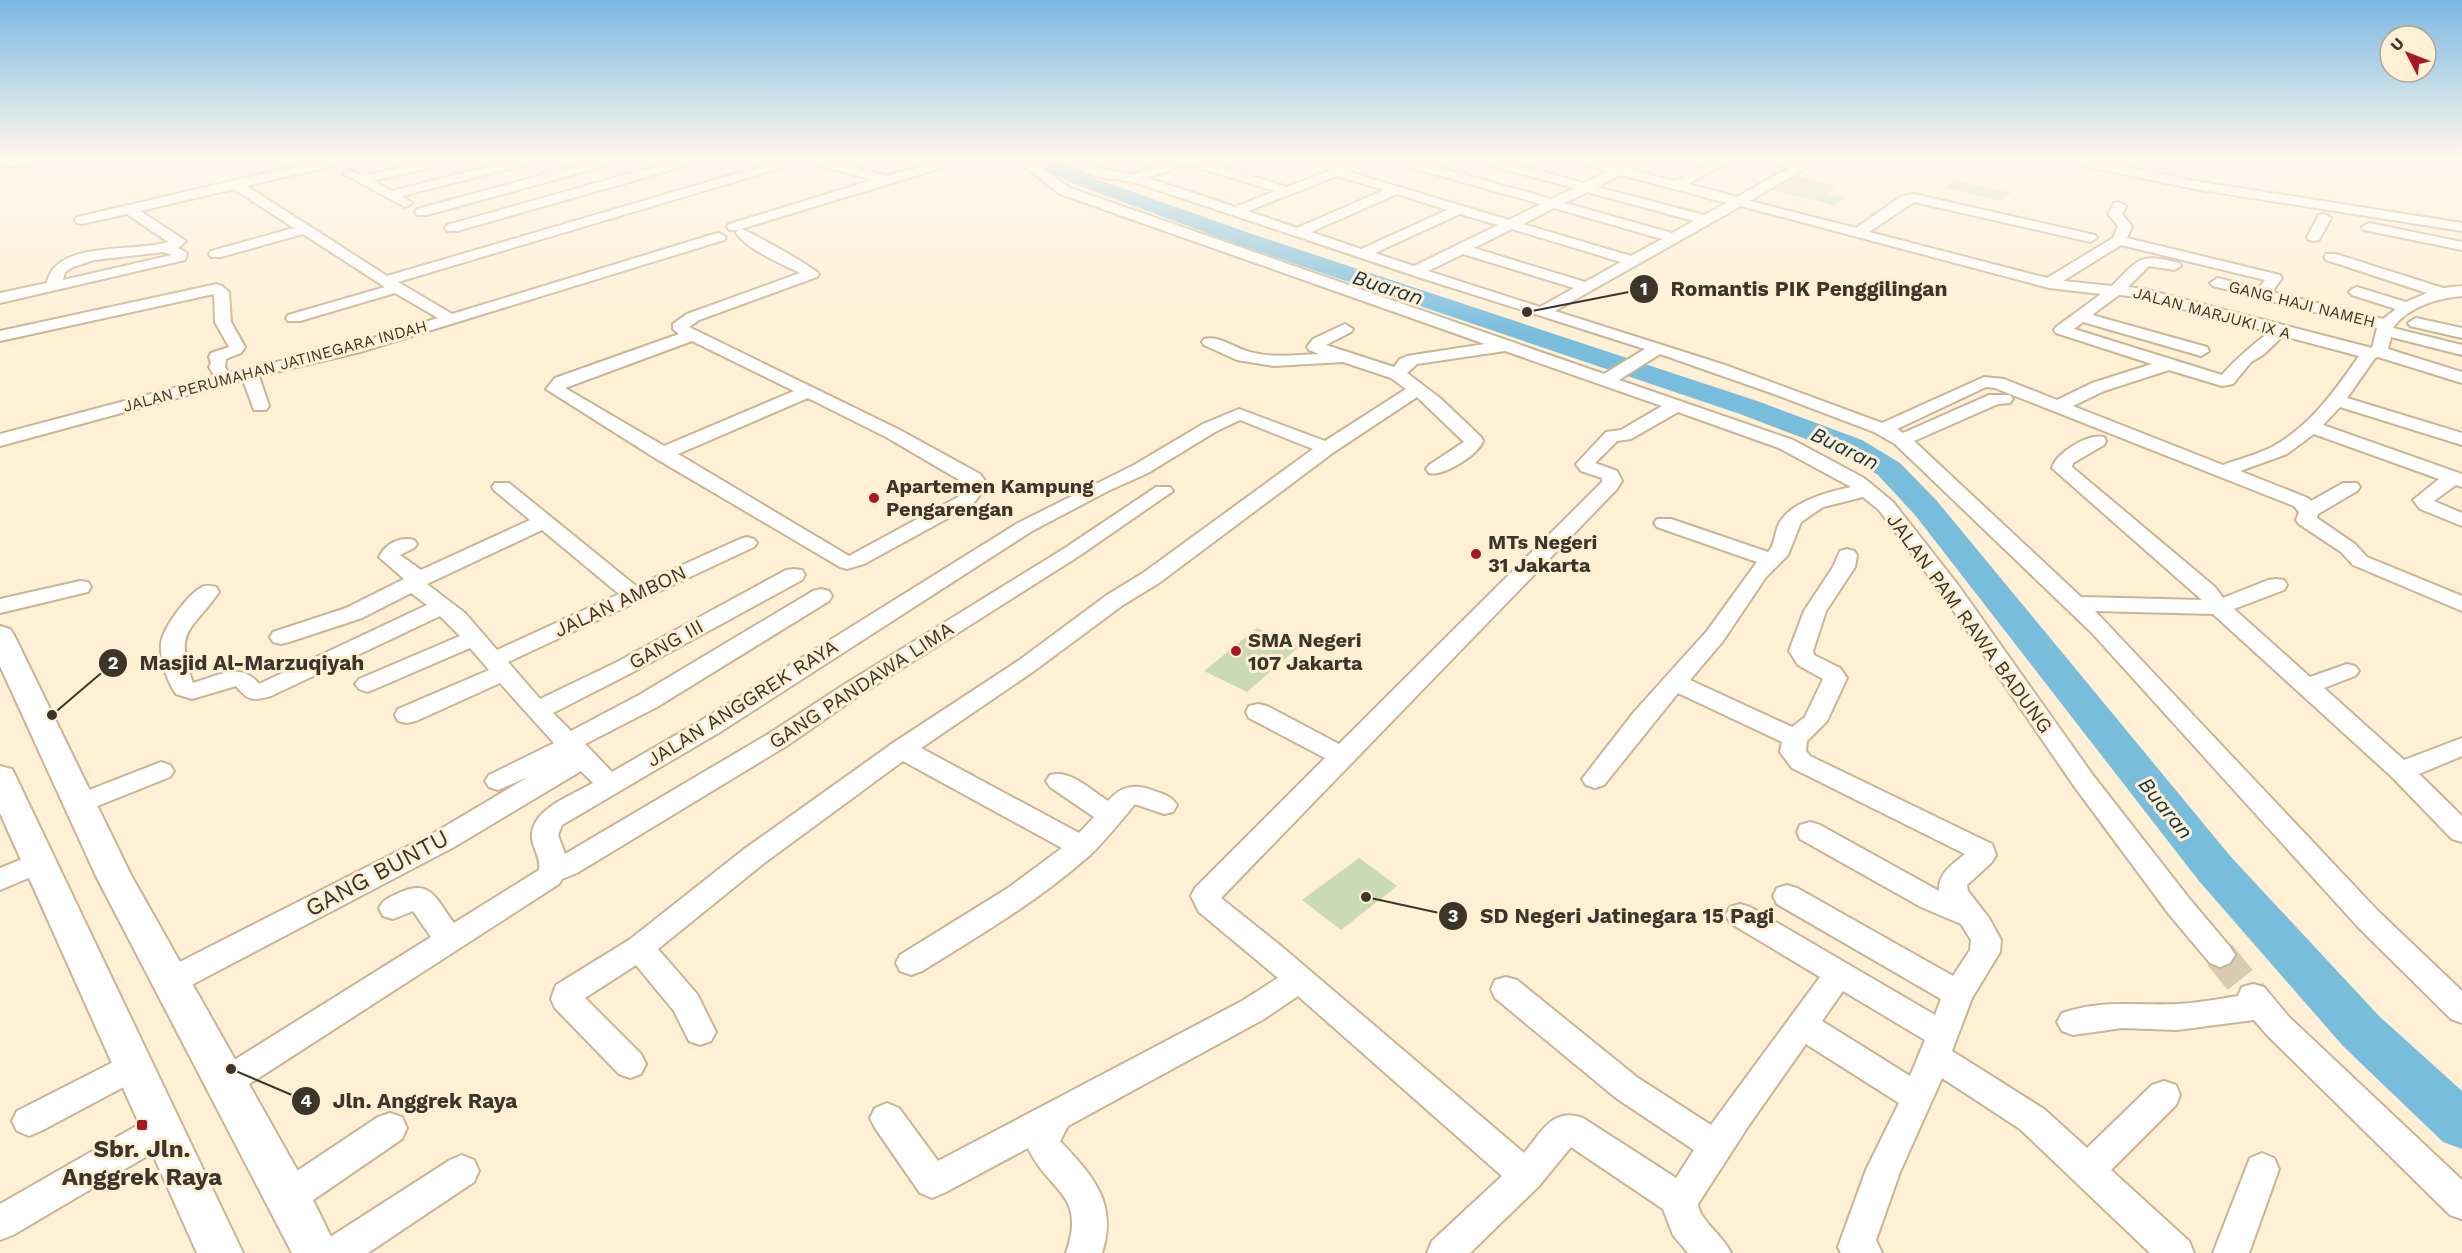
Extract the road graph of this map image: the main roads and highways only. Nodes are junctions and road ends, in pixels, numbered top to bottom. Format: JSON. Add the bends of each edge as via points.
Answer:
{"nodes":[{"id":1,"x":0,"y":635,"type":"edge"},
{"id":2,"x":0,"y":777,"type":"edge"},
{"id":3,"x":220,"y":1253,"type":"edge"},
{"id":4,"x":316,"y":1253,"type":"edge"}],
"edges":[{"from":1,"to":4,"type":"main road","via":[[114,876]]},
{"from":2,"to":3,"type":"main road"}]}
